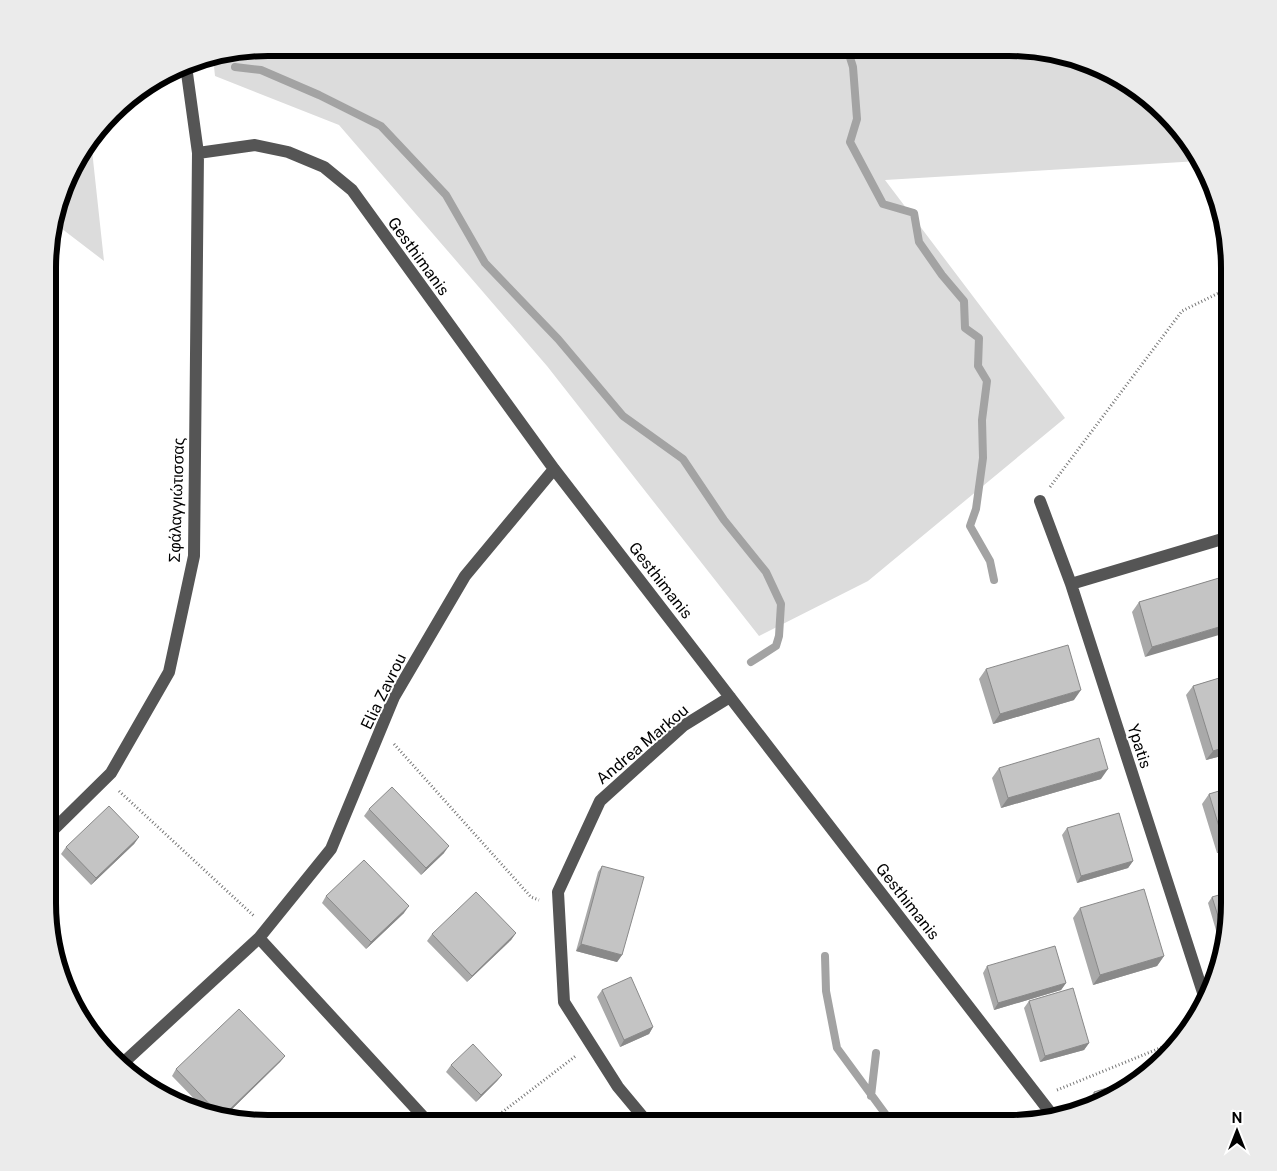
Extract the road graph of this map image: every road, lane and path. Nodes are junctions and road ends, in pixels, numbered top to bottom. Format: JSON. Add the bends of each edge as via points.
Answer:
{"nodes":[{"id":1,"x":187,"y":72,"type":"edge"},
{"id":2,"x":198,"y":153,"type":"junction"},
{"id":3,"x":1221,"y":292,"type":"edge"},
{"id":4,"x":554,"y":469,"type":"junction"},
{"id":5,"x":1040,"y":501,"type":"joint"},
{"id":6,"x":1221,"y":539,"type":"edge"},
{"id":7,"x":1071,"y":584,"type":"junction"},
{"id":8,"x":730,"y":697,"type":"junction"},
{"id":9,"x":381,"y":730,"type":"junction"},
{"id":10,"x":105,"y":779,"type":"junction"},
{"id":11,"x":56,"y":827,"type":"edge"},
{"id":12,"x":559,"y":906,"type":"junction"},
{"id":13,"x":267,"y":928,"type":"junction"},
{"id":14,"x":259,"y":938,"type":"junction"},
{"id":15,"x":1202,"y":990,"type":"edge"},
{"id":16,"x":591,"y":1044,"type":"junction"},
{"id":17,"x":1166,"y":1045,"type":"edge"},
{"id":18,"x":126,"y":1060,"type":"edge"},
{"id":19,"x":1038,"y":1097,"type":"junction"},
{"id":20,"x":1048,"y":1111,"type":"edge"},
{"id":21,"x":422,"y":1115,"type":"edge"},
{"id":22,"x":498,"y":1115,"type":"edge"},
{"id":23,"x":641,"y":1115,"type":"edge"}],
"edges":[{"from":1,"to":2,"type":"street","name":"Σφάλαγγιώτισσας"},
{"from":2,"to":4,"type":"street","name":"Gesthimanis","via":[[255,144],[288,152],[324,167],[352,190]]},
{"from":2,"to":10,"type":"street","name":"Σφάλαγγιώτισσας","via":[[194,556],[169,672]]},
{"from":3,"to":5,"type":"path","via":[[1182,311]]},
{"from":4,"to":8,"type":"street","name":"Gesthimanis"},
{"from":4,"to":9,"type":"street","name":"Elia Zavrou","via":[[465,576],[394,697]]},
{"from":5,"to":7,"type":"street","name":"Ypatis"},
{"from":6,"to":7,"type":"street"},
{"from":7,"to":15,"type":"street","name":"Ypatis"},
{"from":8,"to":12,"type":"street","name":"Andrea Markou","via":[[682,726],[600,800],[558,892]]},
{"from":8,"to":19,"type":"street","name":"Gesthimanis"},
{"from":9,"to":12,"type":"path","via":[[531,897]]},
{"from":9,"to":13,"type":"street","name":"Elia Zavrou","via":[[331,849]]},
{"from":10,"to":11,"type":"street","name":"Σφάλαγγιώτισσας"},
{"from":10,"to":13,"type":"path"},
{"from":12,"to":16,"type":"street","name":"Andrea Markou","via":[[564,1002]]},
{"from":13,"to":14,"type":"street","name":"Elia Zavrou"},
{"from":14,"to":18,"type":"street","name":"Elia Zavrou"},
{"from":14,"to":21,"type":"street"},
{"from":16,"to":22,"type":"path"},
{"from":16,"to":23,"type":"street","name":"Andrea Markou","via":[[618,1087]]},
{"from":17,"to":19,"type":"path"},
{"from":19,"to":20,"type":"street","name":"Gesthimanis"}]}
